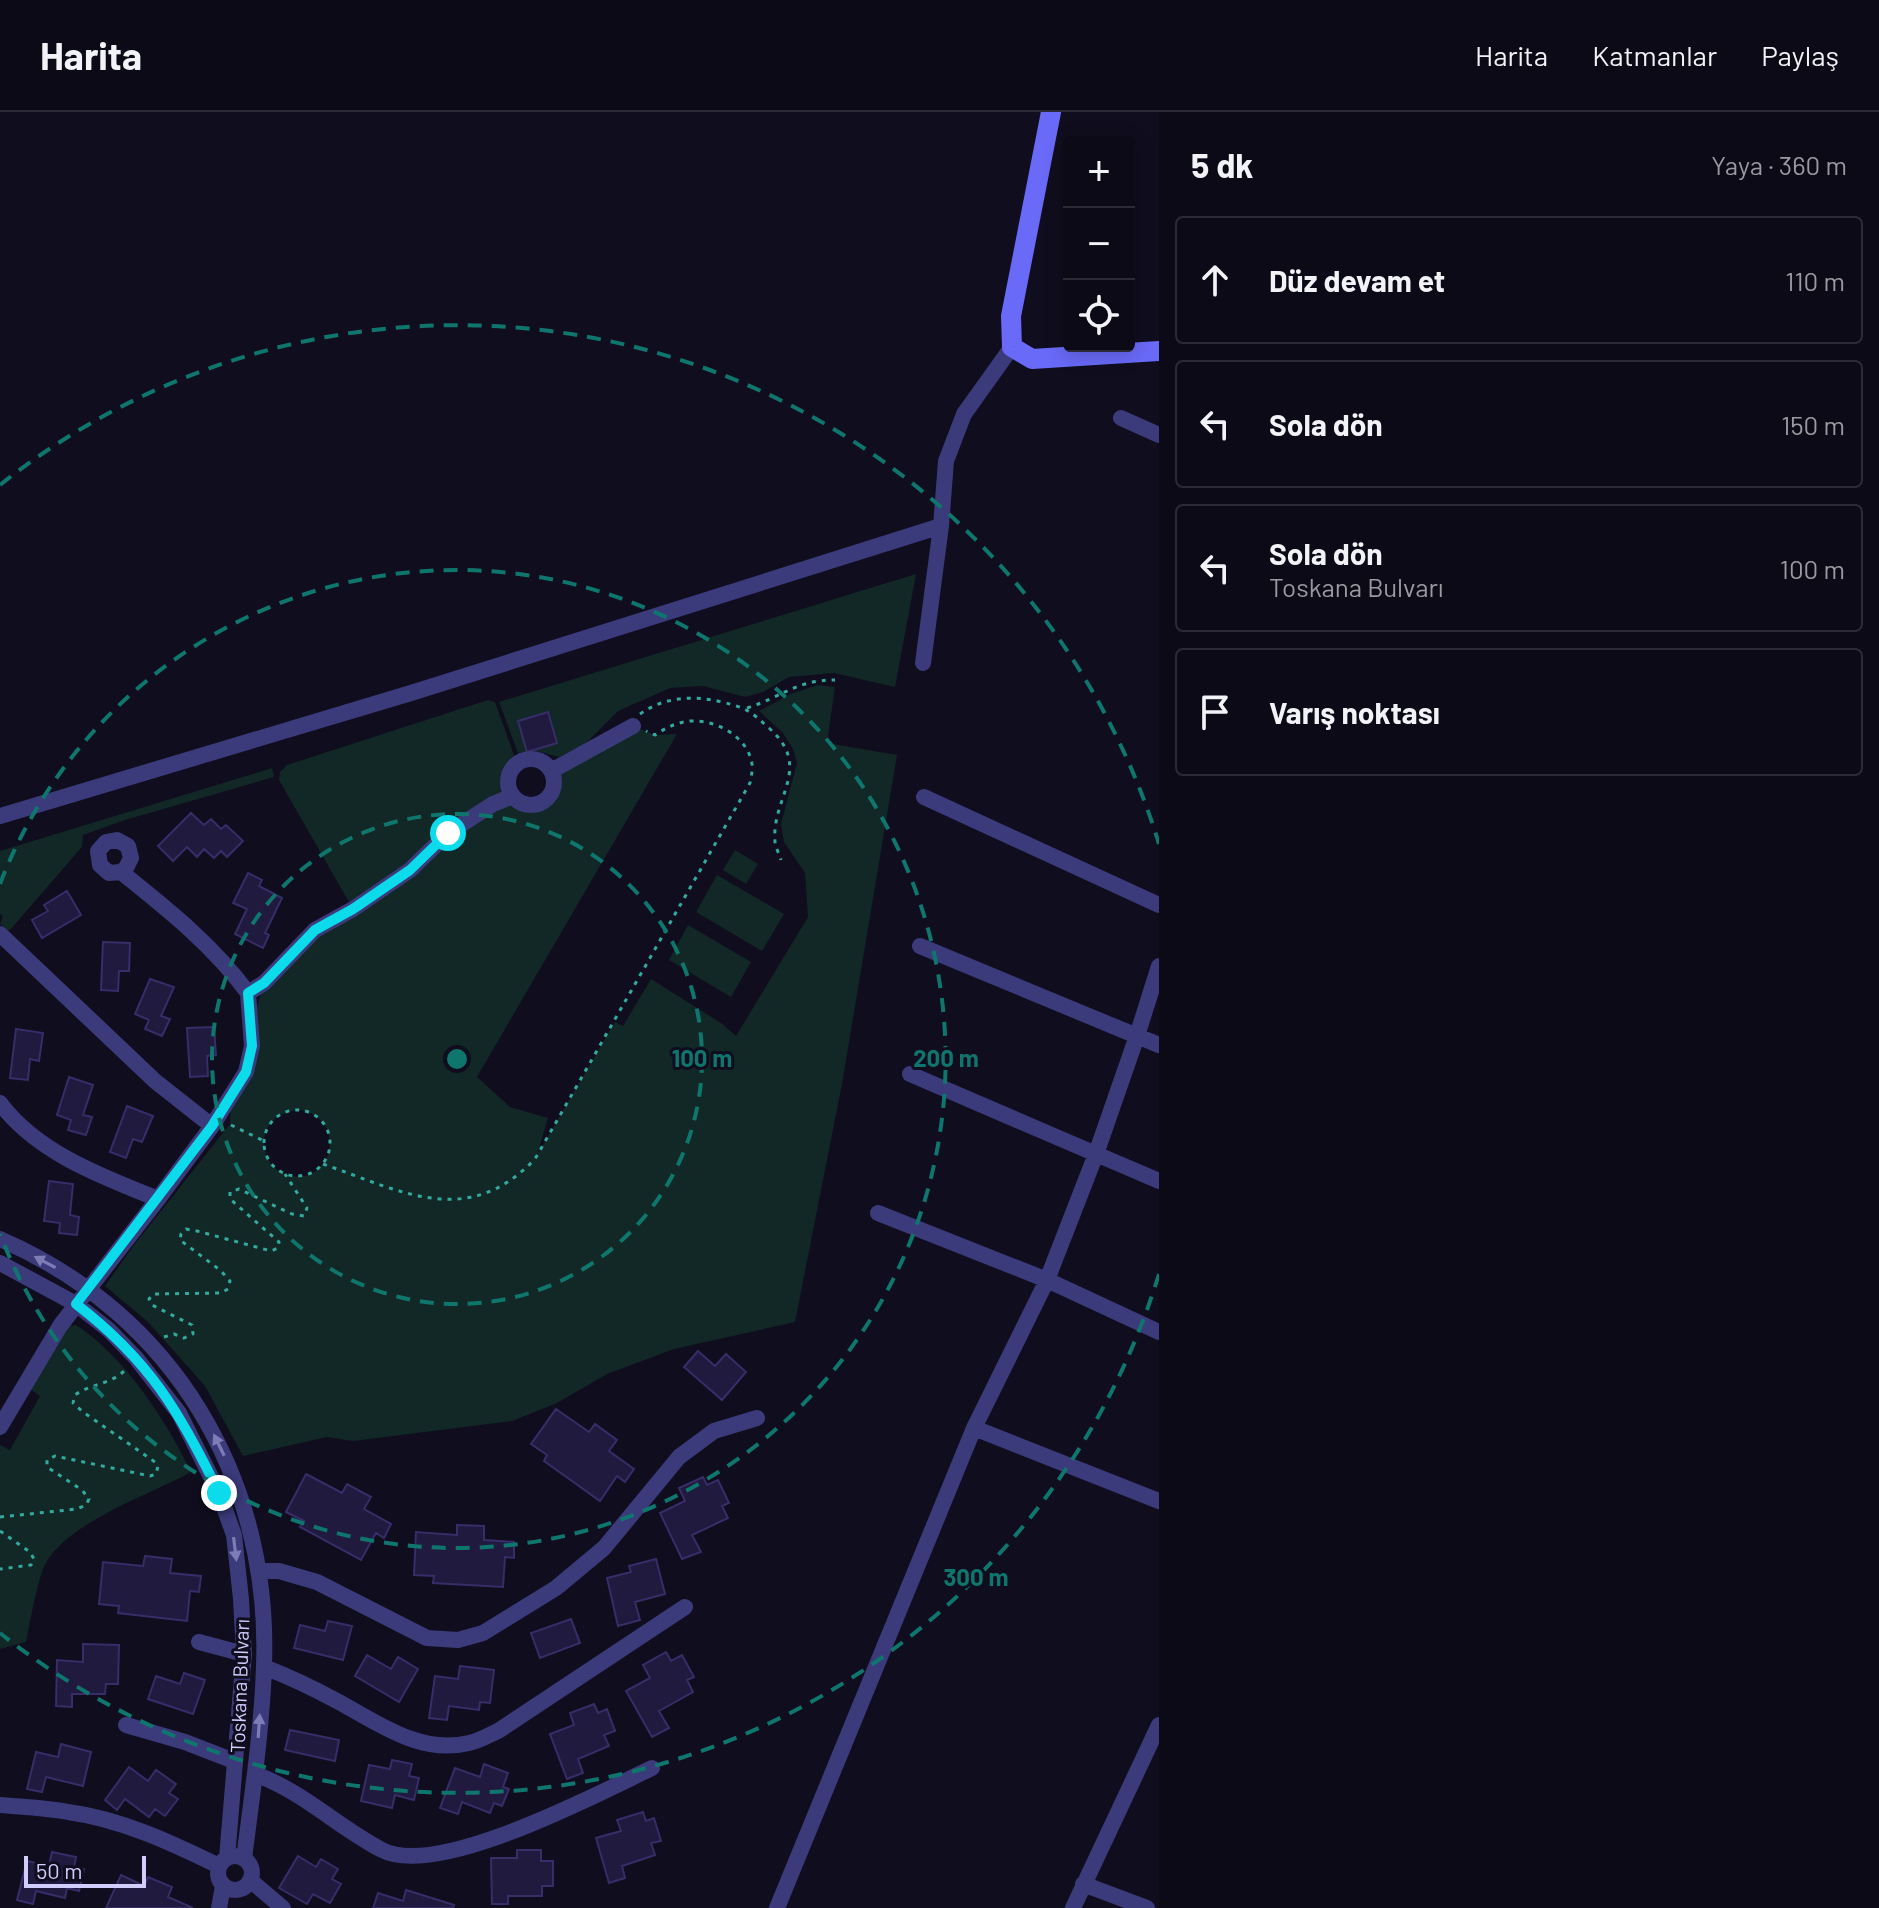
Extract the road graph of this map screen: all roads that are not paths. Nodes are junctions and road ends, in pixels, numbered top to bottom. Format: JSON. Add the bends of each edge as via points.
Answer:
{"nodes":[{"id":1,"x":1051,"y":112,"type":"edge"},
{"id":2,"x":1012,"y":347,"type":"junction"},
{"id":3,"x":1159,"y":351,"type":"edge"},
{"id":4,"x":1121,"y":418,"type":"dead end"},
{"id":5,"x":1159,"y":435,"type":"edge"},
{"id":6,"x":941,"y":526,"type":"junction"},
{"id":7,"x":923,"y":663,"type":"dead end"},
{"id":8,"x":633,"y":726,"type":"road end"},
{"id":9,"x":551,"y":771,"type":"junction"},
{"id":10,"x":513,"y":796,"type":"junction"},
{"id":11,"x":924,"y":797,"type":"dead end"},
{"id":12,"x":0,"y":816,"type":"edge"},
{"id":13,"x":121,"y":872,"type":"dead end"},
{"id":14,"x":1159,"y":905,"type":"edge"},
{"id":15,"x":0,"y":934,"type":"edge"},
{"id":16,"x":920,"y":946,"type":"dead end"},
{"id":17,"x":1159,"y":966,"type":"edge"},
{"id":18,"x":248,"y":993,"type":"junction"},
{"id":19,"x":1137,"y":1036,"type":"junction"},
{"id":20,"x":1159,"y":1045,"type":"edge"},
{"id":21,"x":910,"y":1074,"type":"dead end"},
{"id":22,"x":0,"y":1103,"type":"edge"},
{"id":23,"x":212,"y":1126,"type":"junction"},
{"id":24,"x":1096,"y":1154,"type":"junction"},
{"id":25,"x":1159,"y":1181,"type":"edge"},
{"id":26,"x":158,"y":1199,"type":"junction"},
{"id":27,"x":878,"y":1213,"type":"dead end"},
{"id":28,"x":0,"y":1239,"type":"edge"},
{"id":29,"x":0,"y":1263,"type":"edge"},
{"id":30,"x":1047,"y":1280,"type":"junction"},
{"id":31,"x":89,"y":1288,"type":"junction"},
{"id":32,"x":76,"y":1304,"type":"junction"},
{"id":33,"x":1159,"y":1332,"type":"edge"},
{"id":34,"x":757,"y":1418,"type":"dead end"},
{"id":35,"x":0,"y":1427,"type":"edge"},
{"id":36,"x":974,"y":1428,"type":"junction"},
{"id":37,"x":1159,"y":1501,"type":"edge"},
{"id":38,"x":258,"y":1571,"type":"junction"},
{"id":39,"x":685,"y":1607,"type":"dead end"},
{"id":40,"x":199,"y":1642,"type":"dead end"},
{"id":41,"x":244,"y":1654,"type":"junction"},
{"id":42,"x":264,"y":1667,"type":"junction"},
{"id":43,"x":126,"y":1725,"type":"dead end"},
{"id":44,"x":1159,"y":1725,"type":"edge"},
{"id":45,"x":234,"y":1761,"type":"junction"},
{"id":46,"x":652,"y":1768,"type":"dead end"},
{"id":47,"x":255,"y":1774,"type":"junction"},
{"id":48,"x":0,"y":1805,"type":"edge"},
{"id":49,"x":230,"y":1861,"type":"junction"},
{"id":50,"x":246,"y":1884,"type":"junction"},
{"id":51,"x":1083,"y":1884,"type":"junction"},
{"id":52,"x":223,"y":1886,"type":"junction"},
{"id":53,"x":219,"y":1908,"type":"edge"},
{"id":54,"x":239,"y":1908,"type":"edge"},
{"id":55,"x":283,"y":1908,"type":"edge"},
{"id":56,"x":777,"y":1908,"type":"edge"},
{"id":57,"x":1073,"y":1908,"type":"edge"},
{"id":58,"x":1147,"y":1908,"type":"edge"}],
"edges":[{"from":1,"to":2,"type":"main road","via":[[1011,316]]},
{"from":2,"to":3,"type":"main road","via":[[1032,359]]},
{"from":2,"to":6,"type":"street","via":[[964,414],[946,461]]},
{"from":4,"to":5,"type":"street"},
{"from":6,"to":7,"type":"street"},
{"from":6,"to":12,"type":"street"},
{"from":8,"to":9,"type":"street"},
{"from":9,"to":10,"type":"street","via":[[554,785],[541,803],[526,804]]},
{"from":9,"to":10,"type":"street","via":[[533,758],[518,762],[507,782]]},
{"from":10,"to":18,"type":"street","via":[[448,833],[410,870],[315,930]]},
{"from":11,"to":14,"type":"street"},
{"from":13,"to":18,"type":"street","via":[[207,945]]},
{"from":15,"to":23,"type":"street","via":[[155,1081]]},
{"from":16,"to":19,"type":"street"},
{"from":17,"to":19,"type":"street"},
{"from":18,"to":23,"type":"street","via":[[252,1046],[246,1072]]},
{"from":19,"to":20,"type":"street"},
{"from":19,"to":24,"type":"street"},
{"from":21,"to":24,"type":"street"},
{"from":22,"to":26,"type":"street","via":[[45,1145],[94,1174]]},
{"from":23,"to":26,"type":"street"},
{"from":24,"to":25,"type":"street"},
{"from":24,"to":30,"type":"street"},
{"from":26,"to":31,"type":"street"},
{"from":27,"to":30,"type":"street"},
{"from":31,"to":28,"type":"street","name":"Toskana Bulvarı","one_way":true},
{"from":29,"to":32,"type":"street","name":"Toskana Bulvarı"},
{"from":30,"to":33,"type":"street"},
{"from":30,"to":36,"type":"street"},
{"from":31,"to":32,"type":"street"},
{"from":38,"to":31,"type":"street","name":"Toskana Bulvarı","one_way":true,"via":[[254,1538],[226,1459],[197,1402],[151,1345]]},
{"from":32,"to":35,"type":"street"},
{"from":32,"to":41,"type":"street","name":"Toskana Bulvarı","one_way":true,"via":[[136,1358],[179,1413],[219,1493],[234,1535]]},
{"from":34,"to":38,"type":"street","via":[[714,1431],[679,1457],[604,1548],[556,1588],[483,1633],[458,1640],[427,1638],[317,1582]]},
{"from":36,"to":37,"type":"street"},
{"from":36,"to":56,"type":"street"},
{"from":38,"to":42,"type":"street","name":"Toskana Bulvarı"},
{"from":39,"to":42,"type":"street","via":[[498,1731],[470,1743],[414,1741]]},
{"from":40,"to":41,"type":"street"},
{"from":41,"to":45,"type":"street","name":"Toskana Bulvarı"},
{"from":47,"to":42,"type":"street","name":"Toskana Bulvarı","one_way":true},
{"from":43,"to":45,"type":"street"},
{"from":44,"to":51,"type":"street"},
{"from":45,"to":49,"type":"street","name":"Toskana Bulvarı"},
{"from":46,"to":47,"type":"street","via":[[477,1844],[412,1858],[384,1852],[301,1797]]},
{"from":47,"to":49,"type":"street","name":"Toskana Bulvarı"},
{"from":48,"to":49,"type":"street","via":[[106,1820]]},
{"from":49,"to":50,"type":"street","name":"Toskana Bulvarı","via":[[251,1868]]},
{"from":49,"to":52,"type":"street","name":"Toskana Bulvarı","via":[[218,1877]]},
{"from":50,"to":52,"type":"street","via":[[232,1890]]},
{"from":50,"to":54,"type":"street","name":"Toskana Bulvarı"},
{"from":50,"to":55,"type":"street"},
{"from":51,"to":57,"type":"street"},
{"from":51,"to":58,"type":"street"},
{"from":52,"to":53,"type":"street","name":"Toskana Bulvarı"}]}
